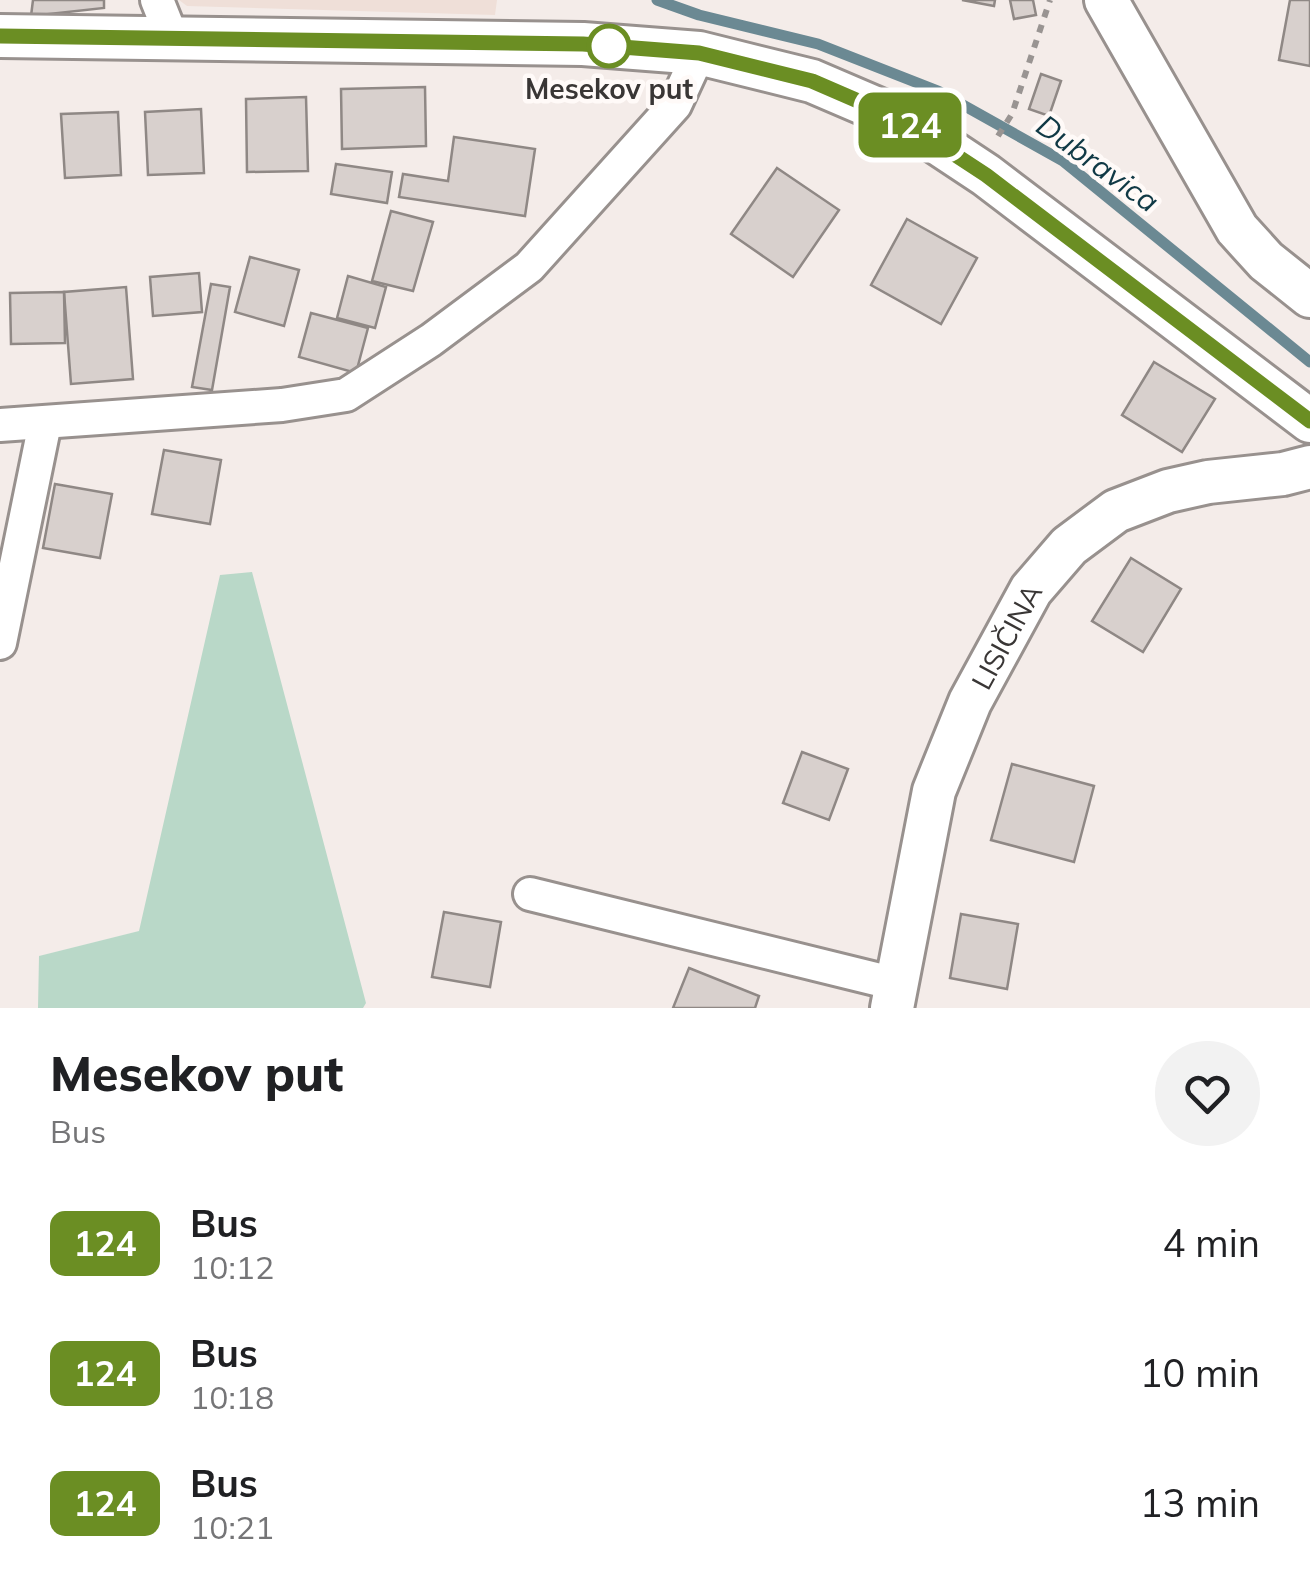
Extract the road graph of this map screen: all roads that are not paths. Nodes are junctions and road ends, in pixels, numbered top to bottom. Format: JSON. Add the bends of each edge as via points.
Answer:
{"nodes":[{"id":1,"x":157,"y":0,"type":"edge"},
{"id":2,"x":1106,"y":0,"type":"edge"},
{"id":3,"x":0,"y":36,"type":"edge"},
{"id":4,"x":174,"y":40,"type":"junction"},
{"id":5,"x":699,"y":53,"type":"junction"},
{"id":6,"x":1310,"y":296,"type":"edge"},
{"id":7,"x":45,"y":422,"type":"junction"},
{"id":8,"x":1310,"y":422,"type":"edge"},
{"id":9,"x":0,"y":424,"type":"edge"},
{"id":10,"x":1310,"y":467,"type":"edge"},
{"id":11,"x":0,"y":642,"type":"edge"},
{"id":12,"x":530,"y":894,"type":"dead end"},
{"id":13,"x":894,"y":996,"type":"edge"}],
"edges":[{"from":1,"to":4,"type":"street"},
{"from":2,"to":6,"type":"street","via":[[1237,229]]},
{"from":3,"to":4,"type":"street"},
{"from":4,"to":5,"type":"street","via":[[583,44]]},
{"from":5,"to":7,"type":"street","via":[[675,105],[529,266],[346,395]]},
{"from":5,"to":8,"type":"street","via":[[812,81],[902,120],[986,175]]},
{"from":7,"to":9,"type":"street"},
{"from":7,"to":11,"type":"street"},
{"from":10,"to":13,"type":"street","name":"LISIČINA","via":[[1168,491],[1116,511],[1068,546],[1031,590],[970,702],[934,791]]},
{"from":12,"to":13,"type":"street","name":"LISIČINA"}]}
